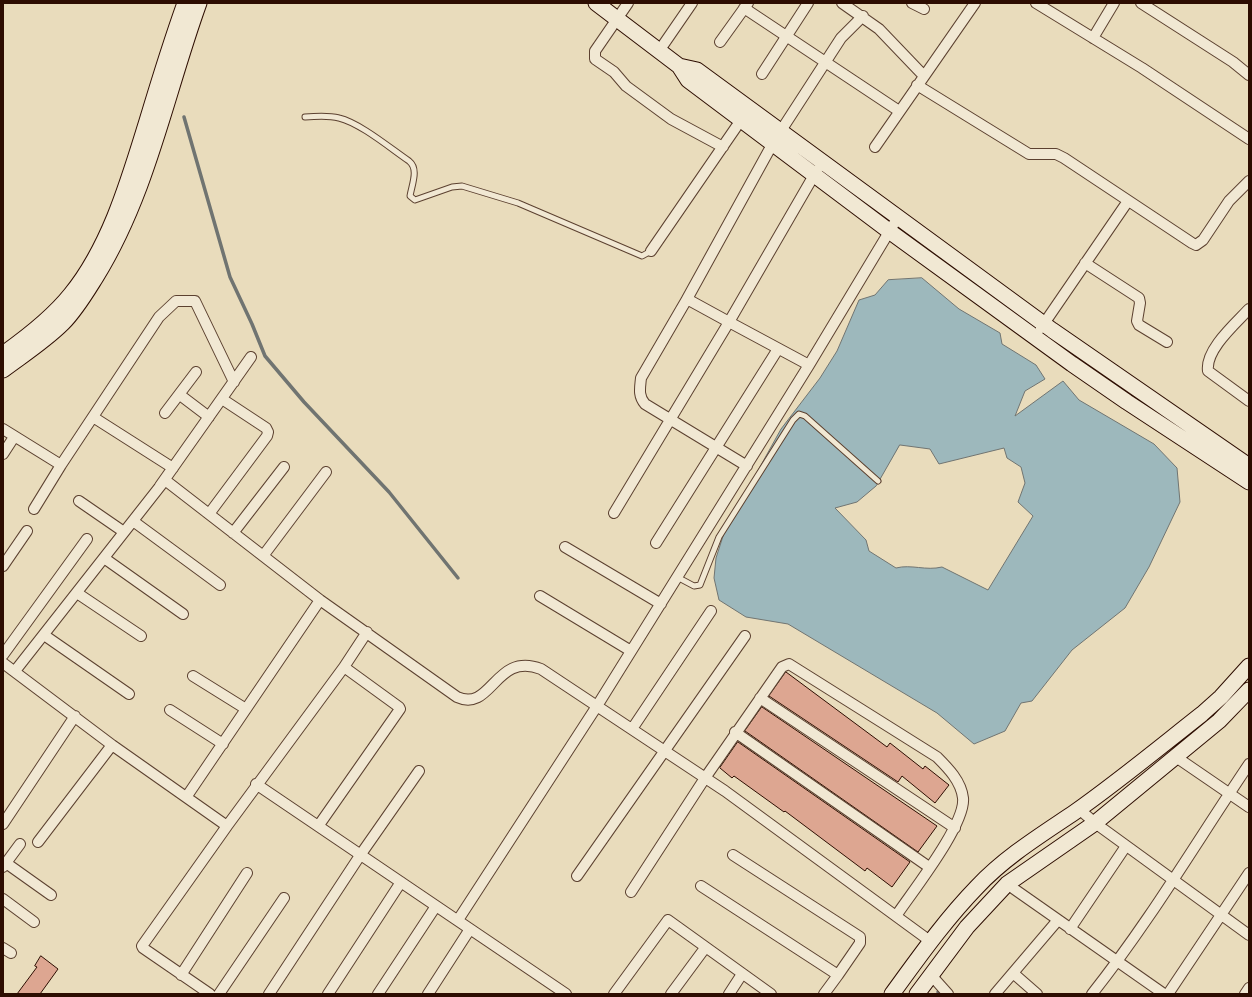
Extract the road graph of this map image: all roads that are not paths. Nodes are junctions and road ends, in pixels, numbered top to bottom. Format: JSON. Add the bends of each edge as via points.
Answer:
{"nodes":[{"id":1,"x":185,"y":3,"type":"edge"},
{"id":2,"x":199,"y":3,"type":"edge"},
{"id":3,"x":596,"y":3,"type":"edge"},
{"id":4,"x":628,"y":3,"type":"edge"},
{"id":5,"x":692,"y":3,"type":"edge"},
{"id":6,"x":808,"y":3,"type":"edge"},
{"id":7,"x":842,"y":3,"type":"edge"},
{"id":8,"x":912,"y":3,"type":"edge"},
{"id":9,"x":976,"y":3,"type":"edge"},
{"id":10,"x":1036,"y":3,"type":"edge"},
{"id":11,"x":1114,"y":3,"type":"edge"},
{"id":12,"x":1141,"y":3,"type":"edge"},
{"id":13,"x":746,"y":6,"type":"edge"},
{"id":14,"x":924,"y":9,"type":"dead end"},
{"id":15,"x":862,"y":16,"type":"junction"},
{"id":16,"x":617,"y":19,"type":"junction"},
{"id":17,"x":787,"y":36,"type":"junction"},
{"id":18,"x":1093,"y":38,"type":"junction"},
{"id":19,"x":720,"y":42,"type":"dead end"},
{"id":20,"x":659,"y":51,"type":"junction"},
{"id":21,"x":826,"y":62,"type":"junction"},
{"id":22,"x":679,"y":66,"type":"junction"},
{"id":23,"x":762,"y":74,"type":"dead end"},
{"id":24,"x":1249,"y":75,"type":"edge"},
{"id":25,"x":924,"y":76,"type":"junction"},
{"id":26,"x":917,"y":85,"type":"junction"},
{"id":27,"x":899,"y":112,"type":"junction"},
{"id":28,"x":305,"y":117,"type":"dead end"},
{"id":29,"x":741,"y":120,"type":"junction"},
{"id":30,"x":778,"y":138,"type":"junction"},
{"id":31,"x":1249,"y":139,"type":"edge"},
{"id":32,"x":723,"y":147,"type":"junction"},
{"id":33,"x":875,"y":147,"type":"dead end"},
{"id":34,"x":823,"y":162,"type":"junction"},
{"id":35,"x":814,"y":175,"type":"junction"},
{"id":36,"x":1249,"y":181,"type":"edge"},
{"id":37,"x":1128,"y":201,"type":"junction"},
{"id":38,"x":898,"y":217,"type":"junction"},
{"id":39,"x":889,"y":231,"type":"junction"},
{"id":40,"x":651,"y":251,"type":"joint"},
{"id":41,"x":1085,"y":262,"type":"junction"},
{"id":42,"x":687,"y":299,"type":"junction"},
{"id":43,"x":1249,"y":309,"type":"edge"},
{"id":44,"x":729,"y":322,"type":"junction"},
{"id":45,"x":1044,"y":324,"type":"junction"},
{"id":46,"x":1035,"y":337,"type":"junction"},
{"id":47,"x":1167,"y":342,"type":"dead end"},
{"id":48,"x":778,"y":349,"type":"junction"},
{"id":49,"x":3,"y":354,"type":"edge"},
{"id":50,"x":251,"y":357,"type":"dead end"},
{"id":51,"x":809,"y":365,"type":"junction"},
{"id":52,"x":3,"y":370,"type":"edge"},
{"id":53,"x":196,"y":372,"type":"dead end"},
{"id":54,"x":234,"y":382,"type":"junction"},
{"id":55,"x":180,"y":395,"type":"junction"},
{"id":56,"x":222,"y":398,"type":"junction"},
{"id":57,"x":1249,"y":401,"type":"edge"},
{"id":58,"x":165,"y":413,"type":"dead end"},
{"id":59,"x":93,"y":417,"type":"junction"},
{"id":60,"x":209,"y":417,"type":"junction"},
{"id":61,"x":671,"y":419,"type":"junction"},
{"id":62,"x":3,"y":429,"type":"edge"},
{"id":63,"x":14,"y":437,"type":"junction"},
{"id":64,"x":717,"y":446,"type":"junction"},
{"id":65,"x":3,"y":454,"type":"edge"},
{"id":66,"x":61,"y":465,"type":"junction"},
{"id":67,"x":747,"y":466,"type":"junction"},
{"id":68,"x":1249,"y":466,"type":"edge"},
{"id":69,"x":284,"y":467,"type":"dead end"},
{"id":70,"x":173,"y":468,"type":"junction"},
{"id":71,"x":326,"y":472,"type":"dead end"},
{"id":72,"x":878,"y":481,"type":"dead end"},
{"id":73,"x":1249,"y":482,"type":"edge"},
{"id":74,"x":160,"y":486,"type":"junction"},
{"id":75,"x":79,"y":501,"type":"dead end"},
{"id":76,"x":34,"y":509,"type":"dead end"},
{"id":77,"x":614,"y":513,"type":"dead end"},
{"id":78,"x":209,"y":514,"type":"junction"},
{"id":79,"x":133,"y":521,"type":"junction"},
{"id":80,"x":27,"y":531,"type":"dead end"},
{"id":81,"x":124,"y":532,"type":"junction"},
{"id":82,"x":233,"y":533,"type":"junction"},
{"id":83,"x":87,"y":539,"type":"dead end"},
{"id":84,"x":656,"y":543,"type":"dead end"},
{"id":85,"x":565,"y":546,"type":"dead end"},
{"id":86,"x":263,"y":556,"type":"junction"},
{"id":87,"x":104,"y":558,"type":"junction"},
{"id":88,"x":3,"y":566,"type":"edge"},
{"id":89,"x":677,"y":577,"type":"junction"},
{"id":90,"x":220,"y":585,"type":"dead end"},
{"id":91,"x":77,"y":593,"type":"junction"},
{"id":92,"x":540,"y":596,"type":"dead end"},
{"id":93,"x":320,"y":600,"type":"junction"},
{"id":94,"x":660,"y":604,"type":"junction"},
{"id":95,"x":711,"y":610,"type":"dead end"},
{"id":96,"x":183,"y":614,"type":"dead end"},
{"id":97,"x":367,"y":632,"type":"junction"},
{"id":98,"x":44,"y":635,"type":"junction"},
{"id":99,"x":141,"y":636,"type":"dead end"},
{"id":100,"x":745,"y":636,"type":"dead end"},
{"id":101,"x":631,"y":651,"type":"junction"},
{"id":102,"x":3,"y":655,"type":"edge"},
{"id":103,"x":3,"y":663,"type":"edge"},
{"id":104,"x":1249,"y":666,"type":"edge"},
{"id":105,"x":344,"y":667,"type":"junction"},
{"id":106,"x":15,"y":671,"type":"junction"},
{"id":107,"x":192,"y":676,"type":"dead end"},
{"id":108,"x":1249,"y":690,"type":"edge"},
{"id":109,"x":129,"y":694,"type":"dead end"},
{"id":110,"x":760,"y":698,"type":"junction"},
{"id":111,"x":597,"y":706,"type":"junction"},
{"id":112,"x":246,"y":709,"type":"junction"},
{"id":113,"x":170,"y":710,"type":"dead end"},
{"id":114,"x":75,"y":716,"type":"junction"},
{"id":115,"x":632,"y":730,"type":"junction"},
{"id":116,"x":735,"y":732,"type":"junction"},
{"id":117,"x":223,"y":744,"type":"junction"},
{"id":118,"x":112,"y":745,"type":"junction"},
{"id":119,"x":664,"y":750,"type":"junction"},
{"id":120,"x":1176,"y":757,"type":"junction"},
{"id":121,"x":1249,"y":764,"type":"edge"},
{"id":122,"x":419,"y":771,"type":"dead end"},
{"id":123,"x":705,"y":778,"type":"junction"},
{"id":124,"x":256,"y":784,"type":"junction"},
{"id":125,"x":1229,"y":794,"type":"junction"},
{"id":126,"x":187,"y":796,"type":"junction"},
{"id":127,"x":1249,"y":807,"type":"edge"},
{"id":128,"x":1079,"y":809,"type":"junction"},
{"id":129,"x":1094,"y":823,"type":"junction"},
{"id":130,"x":3,"y":824,"type":"edge"},
{"id":131,"x":319,"y":825,"type":"junction"},
{"id":132,"x":227,"y":826,"type":"junction"},
{"id":133,"x":955,"y":828,"type":"junction"},
{"id":134,"x":38,"y":842,"type":"dead end"},
{"id":135,"x":20,"y":844,"type":"dead end"},
{"id":136,"x":1126,"y":846,"type":"junction"},
{"id":137,"x":361,"y":854,"type":"junction"},
{"id":138,"x":733,"y":855,"type":"dead end"},
{"id":139,"x":4,"y":865,"type":"edge"},
{"id":140,"x":929,"y":866,"type":"junction"},
{"id":141,"x":247,"y":873,"type":"dead end"},
{"id":142,"x":1249,"y":873,"type":"edge"},
{"id":143,"x":576,"y":876,"type":"dead end"},
{"id":144,"x":1174,"y":881,"type":"junction"},
{"id":145,"x":401,"y":882,"type":"junction"},
{"id":146,"x":1007,"y":884,"type":"junction"},
{"id":147,"x":702,"y":886,"type":"dead end"},
{"id":148,"x":631,"y":892,"type":"dead end"},
{"id":149,"x":51,"y":895,"type":"dead end"},
{"id":150,"x":284,"y":898,"type":"dead end"},
{"id":151,"x":3,"y":899,"type":"edge"},
{"id":152,"x":436,"y":906,"type":"junction"},
{"id":153,"x":1222,"y":915,"type":"junction"},
{"id":154,"x":896,"y":916,"type":"junction"},
{"id":155,"x":458,"y":920,"type":"junction"},
{"id":156,"x":1058,"y":920,"type":"junction"},
{"id":157,"x":34,"y":922,"type":"dead end"},
{"id":158,"x":470,"y":929,"type":"junction"},
{"id":159,"x":1070,"y":929,"type":"junction"},
{"id":160,"x":1249,"y":934,"type":"edge"},
{"id":161,"x":930,"y":941,"type":"junction"},
{"id":162,"x":706,"y":948,"type":"junction"},
{"id":163,"x":1117,"y":963,"type":"junction"},
{"id":164,"x":1013,"y":973,"type":"junction"},
{"id":165,"x":181,"y":974,"type":"junction"},
{"id":166,"x":742,"y":974,"type":"junction"},
{"id":167,"x":838,"y":975,"type":"junction"},
{"id":168,"x":931,"y":975,"type":"junction"},
{"id":169,"x":1249,"y":988,"type":"edge"},
{"id":170,"x":210,"y":994,"type":"edge"},
{"id":171,"x":219,"y":994,"type":"edge"},
{"id":172,"x":269,"y":994,"type":"edge"},
{"id":173,"x":328,"y":994,"type":"edge"},
{"id":174,"x":378,"y":994,"type":"edge"},
{"id":175,"x":428,"y":994,"type":"edge"},
{"id":176,"x":566,"y":994,"type":"edge"},
{"id":177,"x":614,"y":994,"type":"edge"},
{"id":178,"x":671,"y":994,"type":"edge"},
{"id":179,"x":728,"y":994,"type":"edge"},
{"id":180,"x":771,"y":994,"type":"edge"},
{"id":181,"x":824,"y":994,"type":"edge"},
{"id":182,"x":892,"y":994,"type":"edge"},
{"id":183,"x":917,"y":994,"type":"edge"},
{"id":184,"x":948,"y":994,"type":"edge"},
{"id":185,"x":995,"y":994,"type":"edge"},
{"id":186,"x":1037,"y":994,"type":"edge"},
{"id":187,"x":1092,"y":994,"type":"edge"},
{"id":188,"x":1164,"y":994,"type":"edge"},
{"id":189,"x":1168,"y":994,"type":"edge"},
{"id":190,"x":1245,"y":994,"type":"edge"}],
"edges":[{"from":1,"to":49,"type":"street","via":[[131,174],[106,236],[71,294],[53,314]]},
{"from":2,"to":52,"type":"street","via":[[181,53],[144,176],[117,242],[83,299],[62,324]]},
{"from":3,"to":16,"type":"street"},
{"from":4,"to":16,"type":"street"},
{"from":5,"to":20,"type":"street"},
{"from":6,"to":17,"type":"street"},
{"from":7,"to":15,"type":"street"},
{"from":8,"to":14,"type":"street"},
{"from":9,"to":25,"type":"street"},
{"from":10,"to":18,"type":"street"},
{"from":11,"to":18,"type":"street"},
{"from":12,"to":24,"type":"street"},
{"from":13,"to":17,"type":"street"},
{"from":13,"to":19,"type":"street"},
{"from":15,"to":21,"type":"street","via":[[841,38]]},
{"from":15,"to":25,"type":"street","via":[[879,29]]},
{"from":16,"to":20,"type":"street"},
{"from":16,"to":32,"type":"street","via":[[595,51],[595,58],[614,72],[626,86],[671,119]]},
{"from":17,"to":21,"type":"street"},
{"from":17,"to":23,"type":"street"},
{"from":18,"to":31,"type":"street"},
{"from":20,"to":22,"type":"street"},
{"from":21,"to":27,"type":"street"},
{"from":21,"to":30,"type":"street"},
{"from":22,"to":29,"type":"street","via":[[688,80]]},
{"from":22,"to":30,"type":"street","via":[[697,70]]},
{"from":25,"to":26,"type":"street"},
{"from":26,"to":27,"type":"street"},
{"from":26,"to":37,"type":"street","via":[[1029,154],[1056,154]]},
{"from":27,"to":33,"type":"street"},
{"from":28,"to":40,"type":"lane","via":[[328,116],[352,123],[413,164],[415,169],[410,196],[415,200],[462,186],[518,203],[642,256]]},
{"from":29,"to":30,"type":"street"},
{"from":29,"to":32,"type":"street"},
{"from":30,"to":34,"type":"street"},
{"from":30,"to":35,"type":"street"},
{"from":30,"to":42,"type":"street"},
{"from":32,"to":40,"type":"street"},
{"from":34,"to":35,"type":"street"},
{"from":34,"to":38,"type":"street"},
{"from":35,"to":39,"type":"street"},
{"from":35,"to":44,"type":"street"},
{"from":36,"to":37,"type":"street","via":[[1229,201],[1203,240],[1196,245]]},
{"from":37,"to":41,"type":"street"},
{"from":38,"to":39,"type":"street"},
{"from":38,"to":45,"type":"street"},
{"from":39,"to":46,"type":"street"},
{"from":39,"to":51,"type":"street"},
{"from":41,"to":45,"type":"street"},
{"from":41,"to":47,"type":"street","via":[[1139,298],[1139,325]]},
{"from":42,"to":44,"type":"street"},
{"from":42,"to":61,"type":"street","via":[[646,369],[640,385],[644,404]]},
{"from":43,"to":57,"type":"street","via":[[1225,335],[1207,364],[1211,375]]},
{"from":44,"to":48,"type":"street"},
{"from":44,"to":61,"type":"street"},
{"from":45,"to":46,"type":"street"},
{"from":45,"to":68,"type":"street"},
{"from":46,"to":73,"type":"street","via":[[1127,402]]},
{"from":48,"to":51,"type":"street"},
{"from":48,"to":64,"type":"street"},
{"from":50,"to":54,"type":"street"},
{"from":51,"to":67,"type":"street"},
{"from":53,"to":55,"type":"street"},
{"from":54,"to":56,"type":"street"},
{"from":54,"to":59,"type":"street","via":[[195,301],[176,301],[159,317]]},
{"from":55,"to":58,"type":"street"},
{"from":55,"to":60,"type":"street"},
{"from":56,"to":60,"type":"street"},
{"from":56,"to":78,"type":"street","via":[[266,428],[268,432]]},
{"from":59,"to":66,"type":"street"},
{"from":59,"to":70,"type":"street"},
{"from":60,"to":70,"type":"street"},
{"from":61,"to":64,"type":"street"},
{"from":61,"to":77,"type":"street"},
{"from":62,"to":63,"type":"street"},
{"from":63,"to":65,"type":"street"},
{"from":63,"to":66,"type":"street"},
{"from":64,"to":67,"type":"street"},
{"from":64,"to":84,"type":"street"},
{"from":66,"to":76,"type":"street"},
{"from":67,"to":89,"type":"street"},
{"from":69,"to":82,"type":"street"},
{"from":70,"to":74,"type":"street"},
{"from":71,"to":86,"type":"street"},
{"from":72,"to":89,"type":"lane","via":[[805,416],[799,414],[719,537],[700,585],[694,586]]},
{"from":74,"to":78,"type":"street","via":[[165,480]]},
{"from":74,"to":79,"type":"street"},
{"from":75,"to":81,"type":"street"},
{"from":78,"to":82,"type":"street"},
{"from":79,"to":81,"type":"street"},
{"from":79,"to":90,"type":"street"},
{"from":80,"to":88,"type":"street"},
{"from":81,"to":87,"type":"street"},
{"from":82,"to":86,"type":"street"},
{"from":83,"to":102,"type":"street"},
{"from":85,"to":94,"type":"street"},
{"from":86,"to":93,"type":"street"},
{"from":87,"to":91,"type":"street"},
{"from":87,"to":96,"type":"street"},
{"from":89,"to":94,"type":"street"},
{"from":91,"to":98,"type":"street"},
{"from":91,"to":99,"type":"street"},
{"from":92,"to":101,"type":"street"},
{"from":93,"to":97,"type":"street"},
{"from":93,"to":112,"type":"street"},
{"from":94,"to":101,"type":"street"},
{"from":95,"to":115,"type":"street"},
{"from":97,"to":105,"type":"street"},
{"from":97,"to":111,"type":"street","via":[[463,700],[484,694],[503,672],[528,665],[541,669]]},
{"from":98,"to":106,"type":"street"},
{"from":98,"to":109,"type":"street"},
{"from":100,"to":119,"type":"street"},
{"from":101,"to":111,"type":"street"},
{"from":103,"to":106,"type":"street"},
{"from":104,"to":128,"type":"street","via":[[1202,714]]},
{"from":105,"to":124,"type":"street"},
{"from":105,"to":131,"type":"street","via":[[400,709]]},
{"from":106,"to":114,"type":"street"},
{"from":107,"to":112,"type":"street"},
{"from":108,"to":120,"type":"street"},
{"from":110,"to":116,"type":"street"},
{"from":110,"to":133,"type":"street"},
{"from":110,"to":133,"type":"street","via":[[782,667],[789,664],[937,757],[949,770],[963,798]]},
{"from":111,"to":115,"type":"street"},
{"from":111,"to":155,"type":"street"},
{"from":112,"to":117,"type":"street"},
{"from":113,"to":117,"type":"street"},
{"from":114,"to":118,"type":"street"},
{"from":114,"to":130,"type":"street"},
{"from":115,"to":119,"type":"street"},
{"from":116,"to":123,"type":"street"},
{"from":116,"to":140,"type":"street"},
{"from":117,"to":126,"type":"street"},
{"from":118,"to":126,"type":"street"},
{"from":118,"to":134,"type":"street"},
{"from":119,"to":123,"type":"street"},
{"from":119,"to":143,"type":"street"},
{"from":120,"to":125,"type":"street"},
{"from":120,"to":129,"type":"street"},
{"from":121,"to":125,"type":"street"},
{"from":122,"to":137,"type":"street"},
{"from":123,"to":148,"type":"street"},
{"from":123,"to":154,"type":"street"},
{"from":124,"to":131,"type":"street"},
{"from":124,"to":132,"type":"street"},
{"from":125,"to":127,"type":"street"},
{"from":125,"to":144,"type":"street"},
{"from":126,"to":132,"type":"street"},
{"from":128,"to":129,"type":"street"},
{"from":128,"to":161,"type":"street","via":[[1042,832],[977,886]]},
{"from":129,"to":136,"type":"street"},
{"from":129,"to":146,"type":"street"},
{"from":131,"to":137,"type":"street"},
{"from":132,"to":165,"type":"street","via":[[142,946]]},
{"from":133,"to":140,"type":"street"},
{"from":135,"to":139,"type":"street"},
{"from":136,"to":144,"type":"street"},
{"from":136,"to":159,"type":"street"},
{"from":137,"to":145,"type":"street"},
{"from":137,"to":172,"type":"street"},
{"from":138,"to":167,"type":"street","via":[[860,937],[860,943]]},
{"from":139,"to":149,"type":"street"},
{"from":140,"to":154,"type":"street"},
{"from":141,"to":165,"type":"street"},
{"from":142,"to":153,"type":"street"},
{"from":144,"to":153,"type":"street"},
{"from":144,"to":163,"type":"street"},
{"from":145,"to":152,"type":"street"},
{"from":145,"to":173,"type":"street"},
{"from":146,"to":156,"type":"street"},
{"from":146,"to":168,"type":"street","via":[[968,927]]},
{"from":147,"to":167,"type":"street"},
{"from":150,"to":171,"type":"street"},
{"from":151,"to":157,"type":"street"},
{"from":152,"to":155,"type":"street"},
{"from":152,"to":174,"type":"street"},
{"from":153,"to":160,"type":"street"},
{"from":153,"to":189,"type":"street"},
{"from":154,"to":161,"type":"street"},
{"from":155,"to":158,"type":"street"},
{"from":156,"to":159,"type":"street"},
{"from":156,"to":164,"type":"street"},
{"from":158,"to":175,"type":"street"},
{"from":158,"to":176,"type":"street"},
{"from":159,"to":163,"type":"street"},
{"from":161,"to":182,"type":"street"},
{"from":162,"to":166,"type":"street"},
{"from":162,"to":177,"type":"street","via":[[668,920]]},
{"from":162,"to":178,"type":"street"},
{"from":163,"to":187,"type":"street"},
{"from":163,"to":188,"type":"street"},
{"from":164,"to":185,"type":"street"},
{"from":164,"to":186,"type":"street"},
{"from":165,"to":170,"type":"street"},
{"from":166,"to":179,"type":"street"},
{"from":166,"to":180,"type":"street"},
{"from":167,"to":181,"type":"street"},
{"from":168,"to":183,"type":"street"},
{"from":168,"to":184,"type":"street"},
{"from":169,"to":190,"type":"street"}]}
